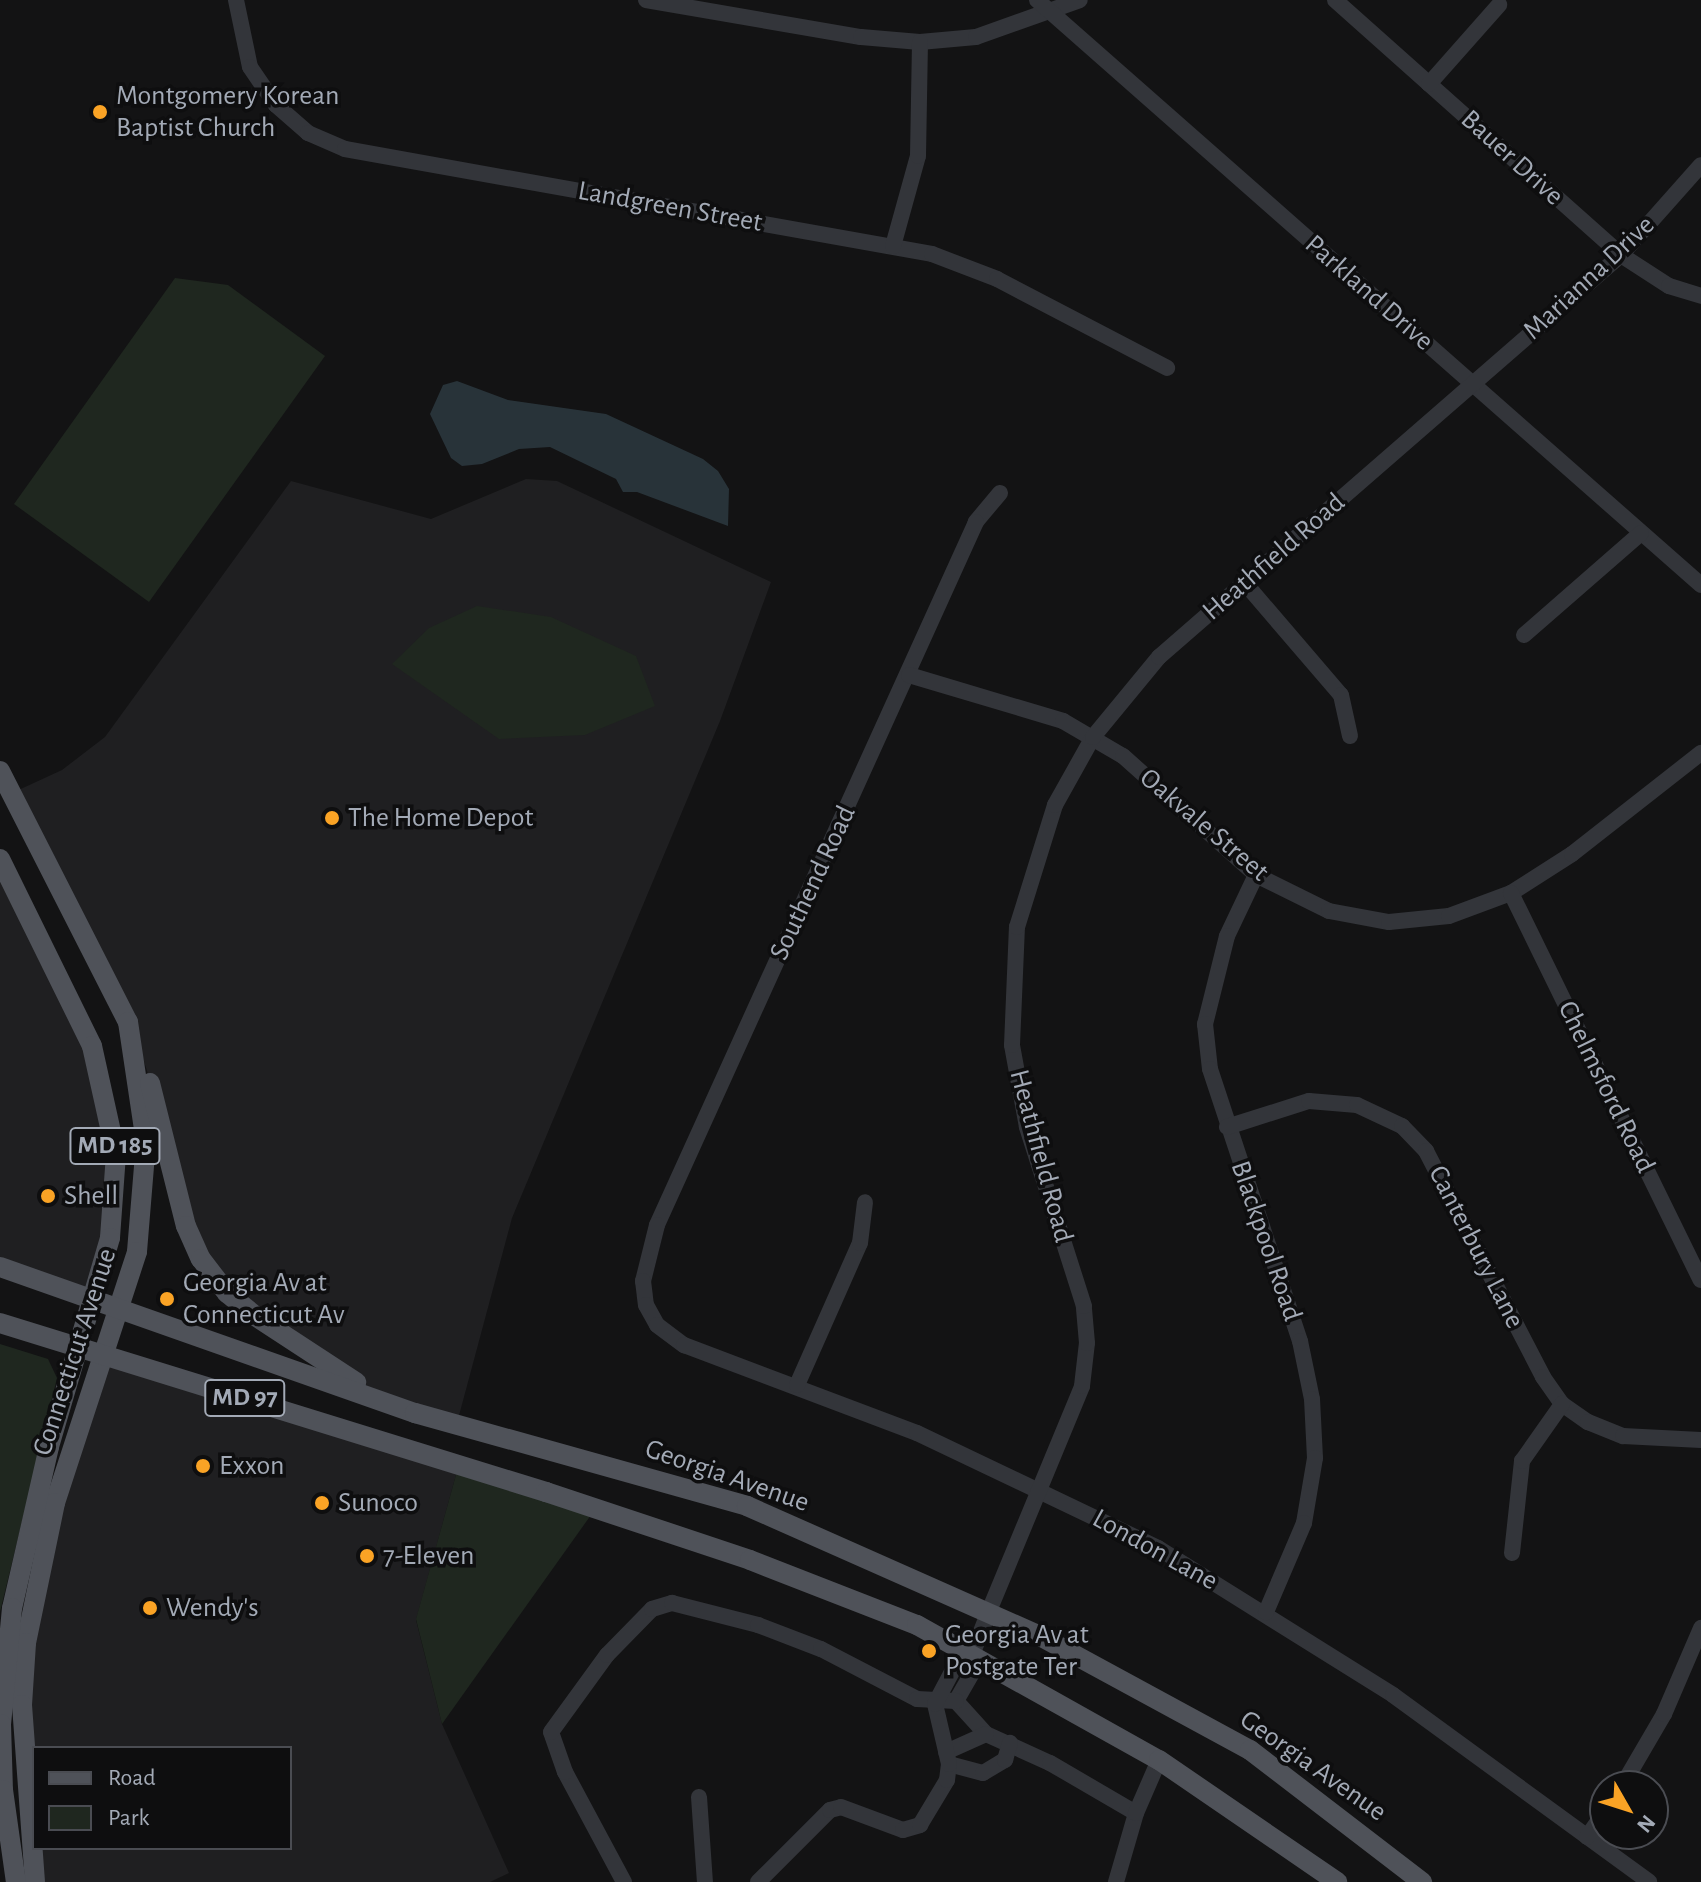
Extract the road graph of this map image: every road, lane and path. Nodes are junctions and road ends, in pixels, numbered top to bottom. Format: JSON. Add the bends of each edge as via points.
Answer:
{"nodes":[{"id":1,"x":236,"y":0,"type":"edge"},
{"id":2,"x":646,"y":0,"type":"edge"},
{"id":3,"x":1037,"y":0,"type":"edge"},
{"id":4,"x":1080,"y":0,"type":"edge"},
{"id":5,"x":1335,"y":0,"type":"edge"},
{"id":6,"x":1499,"y":5,"type":"dead end"},
{"id":7,"x":1052,"y":13,"type":"junction"},
{"id":8,"x":920,"y":42,"type":"junction"},
{"id":9,"x":1429,"y":84,"type":"junction"},
{"id":10,"x":1701,"y":165,"type":"edge"},
{"id":11,"x":893,"y":246,"type":"junction"},
{"id":12,"x":1621,"y":255,"type":"junction"},
{"id":13,"x":1701,"y":296,"type":"edge"},
{"id":14,"x":1167,"y":368,"type":"dead end"},
{"id":15,"x":1472,"y":385,"type":"junction"},
{"id":16,"x":1000,"y":493,"type":"dead end"},
{"id":17,"x":1641,"y":533,"type":"junction"},
{"id":18,"x":1244,"y":582,"type":"junction"},
{"id":19,"x":1701,"y":585,"type":"edge"},
{"id":20,"x":1524,"y":635,"type":"dead end"},
{"id":21,"x":909,"y":675,"type":"junction"},
{"id":22,"x":1350,"y":736,"type":"dead end"},
{"id":23,"x":1093,"y":737,"type":"junction"},
{"id":24,"x":1701,"y":753,"type":"edge"},
{"id":25,"x":0,"y":771,"type":"edge"},
{"id":26,"x":0,"y":859,"type":"edge"},
{"id":27,"x":1256,"y":875,"type":"junction"},
{"id":28,"x":1511,"y":893,"type":"junction"},
{"id":29,"x":128,"y":1022,"type":"junction"},
{"id":30,"x":1227,"y":1127,"type":"junction"},
{"id":31,"x":865,"y":1202,"type":"dead end"},
{"id":32,"x":0,"y":1267,"type":"edge"},
{"id":33,"x":1701,"y":1280,"type":"edge"},
{"id":34,"x":643,"y":1281,"type":"joint"},
{"id":35,"x":93,"y":1299,"type":"junction"},
{"id":36,"x":121,"y":1309,"type":"junction"},
{"id":37,"x":0,"y":1323,"type":"edge"},
{"id":38,"x":76,"y":1346,"type":"junction"},
{"id":39,"x":102,"y":1354,"type":"junction"},
{"id":40,"x":797,"y":1385,"type":"junction"},
{"id":41,"x":386,"y":1402,"type":"junction"},
{"id":42,"x":1562,"y":1404,"type":"junction"},
{"id":43,"x":1701,"y":1440,"type":"edge"},
{"id":44,"x":1041,"y":1488,"type":"junction"},
{"id":45,"x":1512,"y":1553,"type":"dead end"},
{"id":46,"x":989,"y":1611,"type":"junction"},
{"id":47,"x":1266,"y":1612,"type":"junction"},
{"id":48,"x":1701,"y":1628,"type":"edge"},
{"id":49,"x":972,"y":1655,"type":"junction"},
{"id":50,"x":956,"y":1701,"type":"junction"},
{"id":51,"x":935,"y":1704,"type":"junction"},
{"id":52,"x":986,"y":1734,"type":"junction"},
{"id":53,"x":1010,"y":1743,"type":"junction"},
{"id":54,"x":947,"y":1758,"type":"junction"},
{"id":55,"x":1159,"y":1760,"type":"junction"},
{"id":56,"x":1631,"y":1770,"type":"edge"},
{"id":57,"x":699,"y":1797,"type":"dead end"},
{"id":58,"x":1136,"y":1813,"type":"junction"},
{"id":59,"x":1589,"y":1834,"type":"edge"},
{"id":60,"x":1587,"y":1837,"type":"junction"},
{"id":61,"x":32,"y":1841,"type":"edge"},
{"id":62,"x":33,"y":1850,"type":"edge"},
{"id":63,"x":16,"y":1882,"type":"edge"},
{"id":64,"x":35,"y":1882,"type":"edge"},
{"id":65,"x":624,"y":1882,"type":"edge"},
{"id":66,"x":705,"y":1882,"type":"edge"},
{"id":67,"x":758,"y":1882,"type":"edge"},
{"id":68,"x":1116,"y":1882,"type":"edge"},
{"id":69,"x":1337,"y":1882,"type":"edge"},
{"id":70,"x":1422,"y":1882,"type":"edge"},
{"id":71,"x":1649,"y":1882,"type":"edge"}],
"edges":[{"from":1,"to":11,"type":"street","name":"Landgreen Street","via":[[250,67],[276,105],[308,133],[345,149]]},
{"from":2,"to":8,"type":"street"},
{"from":3,"to":7,"type":"street","name":"Parkland Drive"},
{"from":4,"to":7,"type":"street"},
{"from":5,"to":9,"type":"street","name":"Bauer Drive"},
{"from":6,"to":9,"type":"street"},
{"from":7,"to":8,"type":"street","via":[[976,37]]},
{"from":7,"to":15,"type":"street","name":"Parkland Drive"},
{"from":8,"to":11,"type":"street","via":[[918,156]]},
{"from":9,"to":12,"type":"street","name":"Bauer Drive"},
{"from":10,"to":12,"type":"street","name":"Marianna Drive"},
{"from":11,"to":14,"type":"street","name":"Landgreen Street","via":[[997,279]]},
{"from":12,"to":13,"type":"street","name":"Bauer Drive","via":[[1669,286]]},
{"from":12,"to":15,"type":"street","name":"Marianna Drive"},
{"from":15,"to":17,"type":"street","name":"Parkland Drive"},
{"from":15,"to":18,"type":"street","name":"Heathfield Road"},
{"from":16,"to":21,"type":"street","name":"Southend Road","via":[[976,522]]},
{"from":17,"to":19,"type":"street","name":"Parkland Drive"},
{"from":17,"to":20,"type":"street"},
{"from":18,"to":22,"type":"street","via":[[1341,695]]},
{"from":18,"to":23,"type":"street","name":"Heathfield Road","via":[[1159,657]]},
{"from":21,"to":23,"type":"street","name":"Oakvale Street","via":[[1063,721]]},
{"from":21,"to":34,"type":"street","name":"Southend Road","via":[[657,1225]]},
{"from":23,"to":27,"type":"street","name":"Oakvale Street","via":[[1123,756]]},
{"from":23,"to":44,"type":"street","name":"Heathfield Road","via":[[1055,805],[1027,885],[1012,974],[1012,1045],[1027,1127],[1084,1306],[1087,1343],[1082,1386]]},
{"from":24,"to":28,"type":"street","name":"Oakvale Street","via":[[1572,854]]},
{"from":25,"to":29,"type":"main road","name":"Connecticut Avenue","number":"MD 185"},
{"from":26,"to":35,"type":"main road","name":"Connecticut Avenue","number":"MD 185","via":[[92,1046],[109,1107],[116,1154],[115,1208]]},
{"from":27,"to":28,"type":"street","name":"Oakvale Street","via":[[1329,911],[1389,922],[1449,916]]},
{"from":27,"to":30,"type":"street","name":"Blackpool Road","via":[[1227,936],[1205,1024],[1210,1069]]},
{"from":28,"to":33,"type":"street","name":"Chelmsford Road"},
{"from":29,"to":36,"type":"main road","name":"Connecticut Avenue","number":"MD 185","via":[[143,1109],[146,1199]]},
{"from":29,"to":41,"type":"main road","via":[[147,1069],[186,1226],[201,1259],[227,1293],[255,1316]]},
{"from":30,"to":42,"type":"street","name":"Canterbury Lane","via":[[1309,1101],[1357,1105],[1402,1126],[1426,1151]]},
{"from":30,"to":47,"type":"street","name":"Blackpool Road","via":[[1300,1341],[1312,1399],[1315,1458],[1304,1523]]},
{"from":31,"to":40,"type":"street","via":[[860,1243]]},
{"from":32,"to":35,"type":"main road","name":"Georgia Avenue","number":"MD 97"},
{"from":34,"to":40,"type":"street","name":"London Lane","via":[[657,1325],[684,1345]]},
{"from":35,"to":36,"type":"main road","name":"Georgia Avenue","number":"MD 97"},
{"from":35,"to":38,"type":"main road","name":"Connecticut Avenue","number":"MD 185"},
{"from":36,"to":39,"type":"main road","name":"Connecticut Avenue","number":"MD 185"},
{"from":36,"to":41,"type":"main road","name":"Georgia Avenue","number":"MD 97"},
{"from":37,"to":38,"type":"main road","number":"MD 97"},
{"from":38,"to":39,"type":"main road","number":"MD 97"},
{"from":38,"to":63,"type":"main road","name":"Connecticut Avenue","via":[[21,1552],[12,1608],[1,1724],[3,1790]]},
{"from":39,"to":49,"type":"main road","number":"MD 97","via":[[750,1560],[917,1625]]},
{"from":39,"to":61,"type":"main road","name":"Connecticut Avenue","via":[[55,1503],[26,1643],[22,1705]]},
{"from":40,"to":44,"type":"street","name":"London Lane"},
{"from":41,"to":46,"type":"main road","name":"Georgia Avenue","number":"MD 97","via":[[747,1506]]},
{"from":42,"to":43,"type":"street","name":"Canterbury Lane","via":[[1623,1436]]},
{"from":42,"to":45,"type":"street","via":[[1522,1461]]},
{"from":44,"to":46,"type":"street","name":"Heathfield Road"},
{"from":44,"to":47,"type":"street","name":"London Lane"},
{"from":46,"to":49,"type":"street","name":"Heathfield Road"},
{"from":46,"to":70,"type":"main road","name":"Georgia Avenue","number":"MD 97","via":[[1250,1750]]},
{"from":47,"to":60,"type":"street","name":"London Lane","via":[[1393,1695]]},
{"from":48,"to":56,"type":"street","via":[[1664,1714]]},
{"from":49,"to":50,"type":"street","name":"Heathfield Road","via":[[973,1672]]},
{"from":49,"to":51,"type":"street","via":[[956,1664]]},
{"from":49,"to":55,"type":"main road","number":"MD 97"},
{"from":50,"to":51,"type":"street"},
{"from":50,"to":52,"type":"street"},
{"from":51,"to":54,"type":"street"},
{"from":51,"to":65,"type":"street","via":[[758,1625],[672,1603],[652,1609],[607,1655],[551,1732],[565,1772]]},
{"from":52,"to":53,"type":"street"},
{"from":52,"to":54,"type":"street"},
{"from":53,"to":54,"type":"street","via":[[1005,1760],[983,1773]]},
{"from":53,"to":58,"type":"street"},
{"from":54,"to":67,"type":"street","via":[[936,1800],[911,1832],[841,1807],[830,1810]]},
{"from":55,"to":58,"type":"street"},
{"from":55,"to":69,"type":"main road","number":"MD 97"},
{"from":57,"to":66,"type":"street"},
{"from":58,"to":68,"type":"street"},
{"from":59,"to":60,"type":"street"},
{"from":60,"to":71,"type":"street","name":"London Lane"},
{"from":62,"to":64,"type":"main road","name":"Connecticut Avenue"}]}
